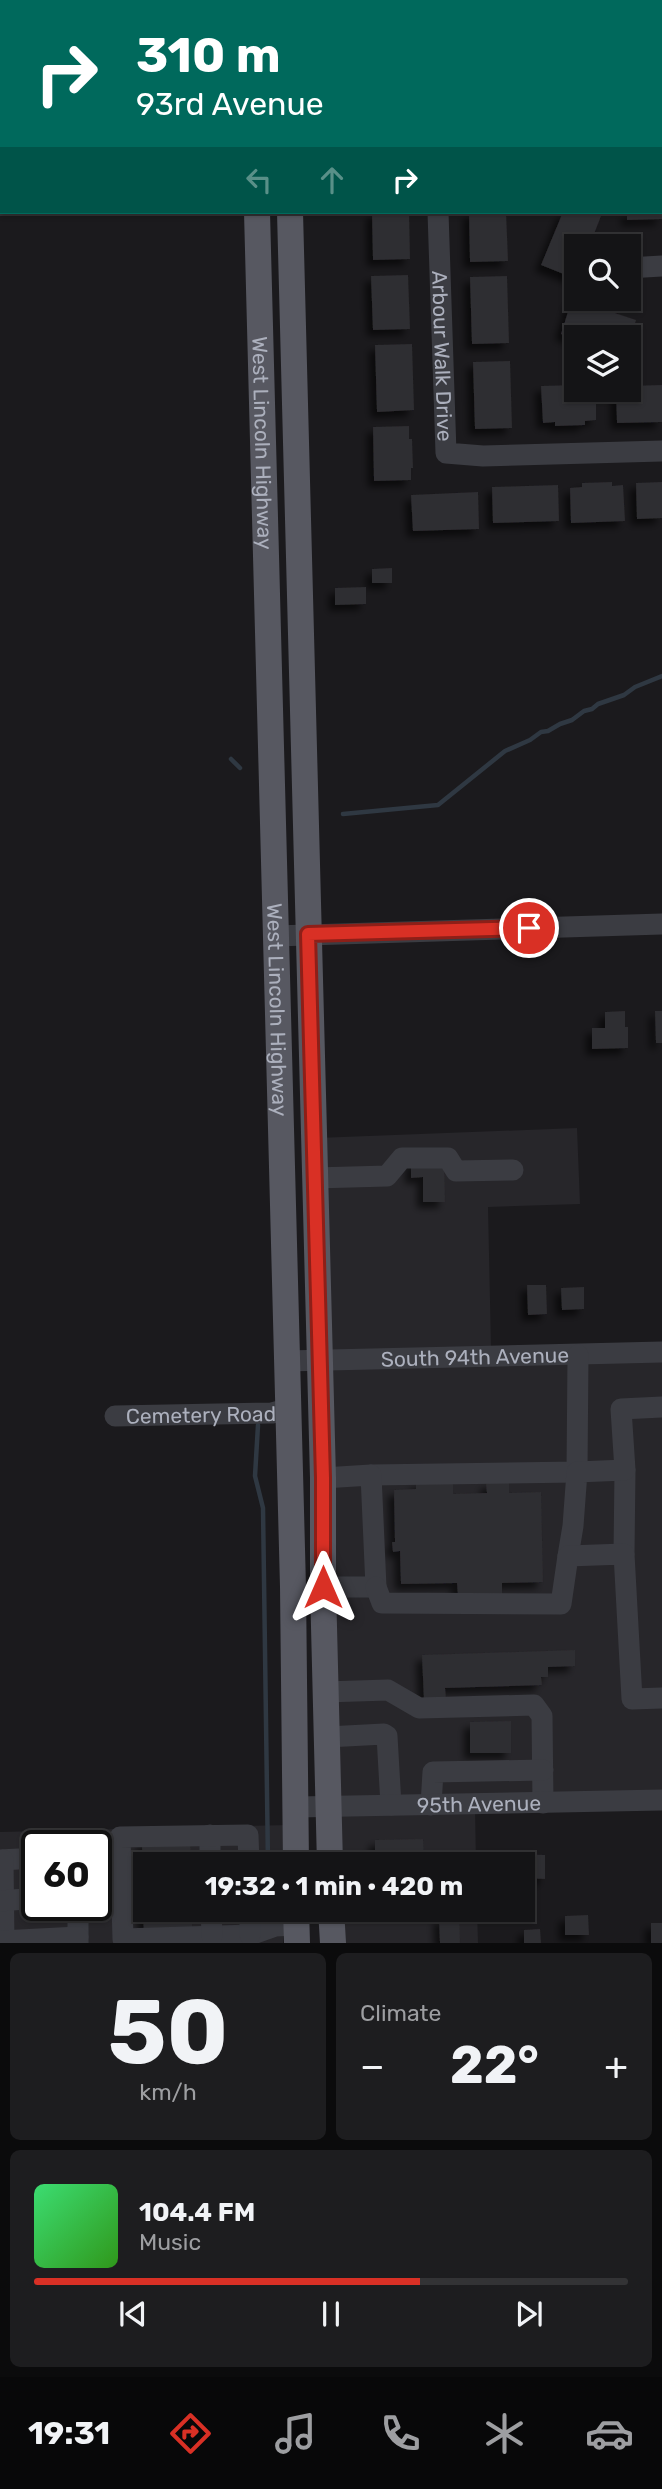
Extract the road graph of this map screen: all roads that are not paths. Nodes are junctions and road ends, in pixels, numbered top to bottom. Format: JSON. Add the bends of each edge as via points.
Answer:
{"nodes":[{"id":1,"x":257,"y":214,"type":"edge"},
{"id":2,"x":290,"y":214,"type":"edge"},
{"id":3,"x":438,"y":214,"type":"edge"},
{"id":4,"x":662,"y":266,"type":"edge"},
{"id":5,"x":641,"y":267,"type":"edge"},
{"id":6,"x":662,"y":451,"type":"edge"},
{"id":7,"x":662,"y":924,"type":"edge"},
{"id":8,"x":308,"y":934,"type":"junction"},
{"id":9,"x":275,"y":936,"type":"junction"},
{"id":10,"x":513,"y":1170,"type":"dead end"},
{"id":11,"x":315,"y":1178,"type":"junction"},
{"id":12,"x":662,"y":1352,"type":"edge"},
{"id":13,"x":578,"y":1354,"type":"junction"},
{"id":14,"x":319,"y":1360,"type":"junction"},
{"id":15,"x":286,"y":1361,"type":"junction"},
{"id":16,"x":662,"y":1407,"type":"edge"},
{"id":17,"x":287,"y":1409,"type":"junction"},
{"id":18,"x":115,"y":1416,"type":"dead end"},
{"id":19,"x":625,"y":1470,"type":"junction"},
{"id":20,"x":577,"y":1472,"type":"junction"},
{"id":21,"x":371,"y":1475,"type":"junction"},
{"id":22,"x":323,"y":1478,"type":"junction"},
{"id":23,"x":624,"y":1554,"type":"junction"},
{"id":24,"x":568,"y":1556,"type":"junction"},
{"id":25,"x":323,"y":1587,"type":"junction"},
{"id":26,"x":376,"y":1587,"type":"junction"},
{"id":27,"x":325,"y":1692,"type":"junction"},
{"id":28,"x":662,"y":1698,"type":"edge"},
{"id":29,"x":327,"y":1737,"type":"junction"},
{"id":30,"x":543,"y":1770,"type":"junction"},
{"id":31,"x":662,"y":1800,"type":"edge"},
{"id":32,"x":543,"y":1803,"type":"junction"},
{"id":33,"x":391,"y":1805,"type":"junction"},
{"id":34,"x":431,"y":1805,"type":"junction"},
{"id":35,"x":328,"y":1806,"type":"junction"},
{"id":36,"x":296,"y":1807,"type":"junction"},
{"id":37,"x":209,"y":1835,"type":"junction"},
{"id":38,"x":210,"y":1852,"type":"edge"},
{"id":39,"x":249,"y":1852,"type":"edge"},
{"id":40,"x":296,"y":1852,"type":"edge"},
{"id":41,"x":330,"y":1852,"type":"edge"},
{"id":42,"x":21,"y":1859,"type":"edge"},
{"id":43,"x":1,"y":1860,"type":"edge"},
{"id":44,"x":21,"y":1899,"type":"edge"},
{"id":45,"x":2,"y":1901,"type":"edge"},
{"id":46,"x":78,"y":1921,"type":"edge"},
{"id":47,"x":211,"y":1922,"type":"edge"},
{"id":48,"x":250,"y":1922,"type":"edge"},
{"id":49,"x":331,"y":1922,"type":"edge"},
{"id":50,"x":296,"y":1926,"type":"edge"},
{"id":51,"x":250,"y":1936,"type":"junction"},
{"id":52,"x":212,"y":1937,"type":"junction"},
{"id":53,"x":78,"y":1940,"type":"edge"},
{"id":54,"x":3,"y":1942,"type":"edge"},
{"id":55,"x":332,"y":1943,"type":"edge"}],
"edges":[{"from":1,"to":9,"type":"main road","name":"West Lincoln Highway"},
{"from":2,"to":8,"type":"main road","name":"West Lincoln Highway"},
{"from":3,"to":6,"type":"street","name":"Arbour Walk Drive","via":[[446,453]]},
{"from":4,"to":5,"type":"street"},
{"from":7,"to":8,"type":"street"},
{"from":8,"to":9,"type":"street"},
{"from":8,"to":11,"type":"main road","name":"West Lincoln Highway"},
{"from":9,"to":15,"type":"main road","name":"West Lincoln Highway"},
{"from":10,"to":11,"type":"street","via":[[456,1171],[449,1158],[402,1158],[387,1176]]},
{"from":11,"to":14,"type":"main road","name":"West Lincoln Highway"},
{"from":12,"to":13,"type":"street","name":"South 94th Avenue"},
{"from":13,"to":14,"type":"street","name":"South 94th Avenue"},
{"from":13,"to":20,"type":"street"},
{"from":14,"to":15,"type":"street","name":"South 94th Avenue"},
{"from":14,"to":22,"type":"main road","name":"West Lincoln Highway"},
{"from":15,"to":17,"type":"main road","name":"West Lincoln Highway"},
{"from":16,"to":19,"type":"street","via":[[621,1409]]},
{"from":17,"to":18,"type":"street","name":"Cemetery Road"},
{"from":17,"to":36,"type":"main road","name":"West Lincoln Highway"},
{"from":19,"to":20,"type":"street"},
{"from":19,"to":23,"type":"street"},
{"from":20,"to":21,"type":"street"},
{"from":20,"to":24,"type":"street"},
{"from":21,"to":22,"type":"street"},
{"from":21,"to":26,"type":"street"},
{"from":22,"to":25,"type":"main road","name":"West Lincoln Highway"},
{"from":23,"to":24,"type":"street"},
{"from":23,"to":28,"type":"street","via":[[632,1699]]},
{"from":24,"to":26,"type":"street","via":[[561,1604],[382,1603]]},
{"from":25,"to":26,"type":"street"},
{"from":25,"to":27,"type":"main road","name":"West Lincoln Highway"},
{"from":27,"to":29,"type":"main road","name":"West Lincoln Highway"},
{"from":27,"to":30,"type":"street","via":[[388,1690],[419,1708],[534,1705],[542,1716]]},
{"from":29,"to":33,"type":"street","via":[[387,1737]]},
{"from":29,"to":35,"type":"main road","name":"West Lincoln Highway"},
{"from":30,"to":32,"type":"street"},
{"from":30,"to":34,"type":"street","via":[[433,1772]]},
{"from":31,"to":32,"type":"street","name":"95th Avenue"},
{"from":32,"to":34,"type":"street","name":"95th Avenue"},
{"from":33,"to":34,"type":"street","name":"95th Avenue"},
{"from":33,"to":35,"type":"street","name":"95th Avenue"},
{"from":35,"to":36,"type":"street","name":"95th Avenue"},
{"from":35,"to":41,"type":"main road","name":"West Lincoln Highway"},
{"from":36,"to":40,"type":"main road","name":"West Lincoln Highway"},
{"from":37,"to":38,"type":"street"},
{"from":37,"to":39,"type":"street","via":[[248,1835]]},
{"from":37,"to":52,"type":"street","via":[[120,1837],[122,1939]]},
{"from":42,"to":43,"type":"street"},
{"from":43,"to":45,"type":"street"},
{"from":44,"to":45,"type":"street"},
{"from":45,"to":54,"type":"street"},
{"from":46,"to":53,"type":"street"},
{"from":47,"to":52,"type":"street"},
{"from":48,"to":51,"type":"street"},
{"from":49,"to":55,"type":"main road"},
{"from":50,"to":51,"type":"street","via":[[275,1926]]},
{"from":51,"to":52,"type":"street"},
{"from":53,"to":54,"type":"street"}]}
